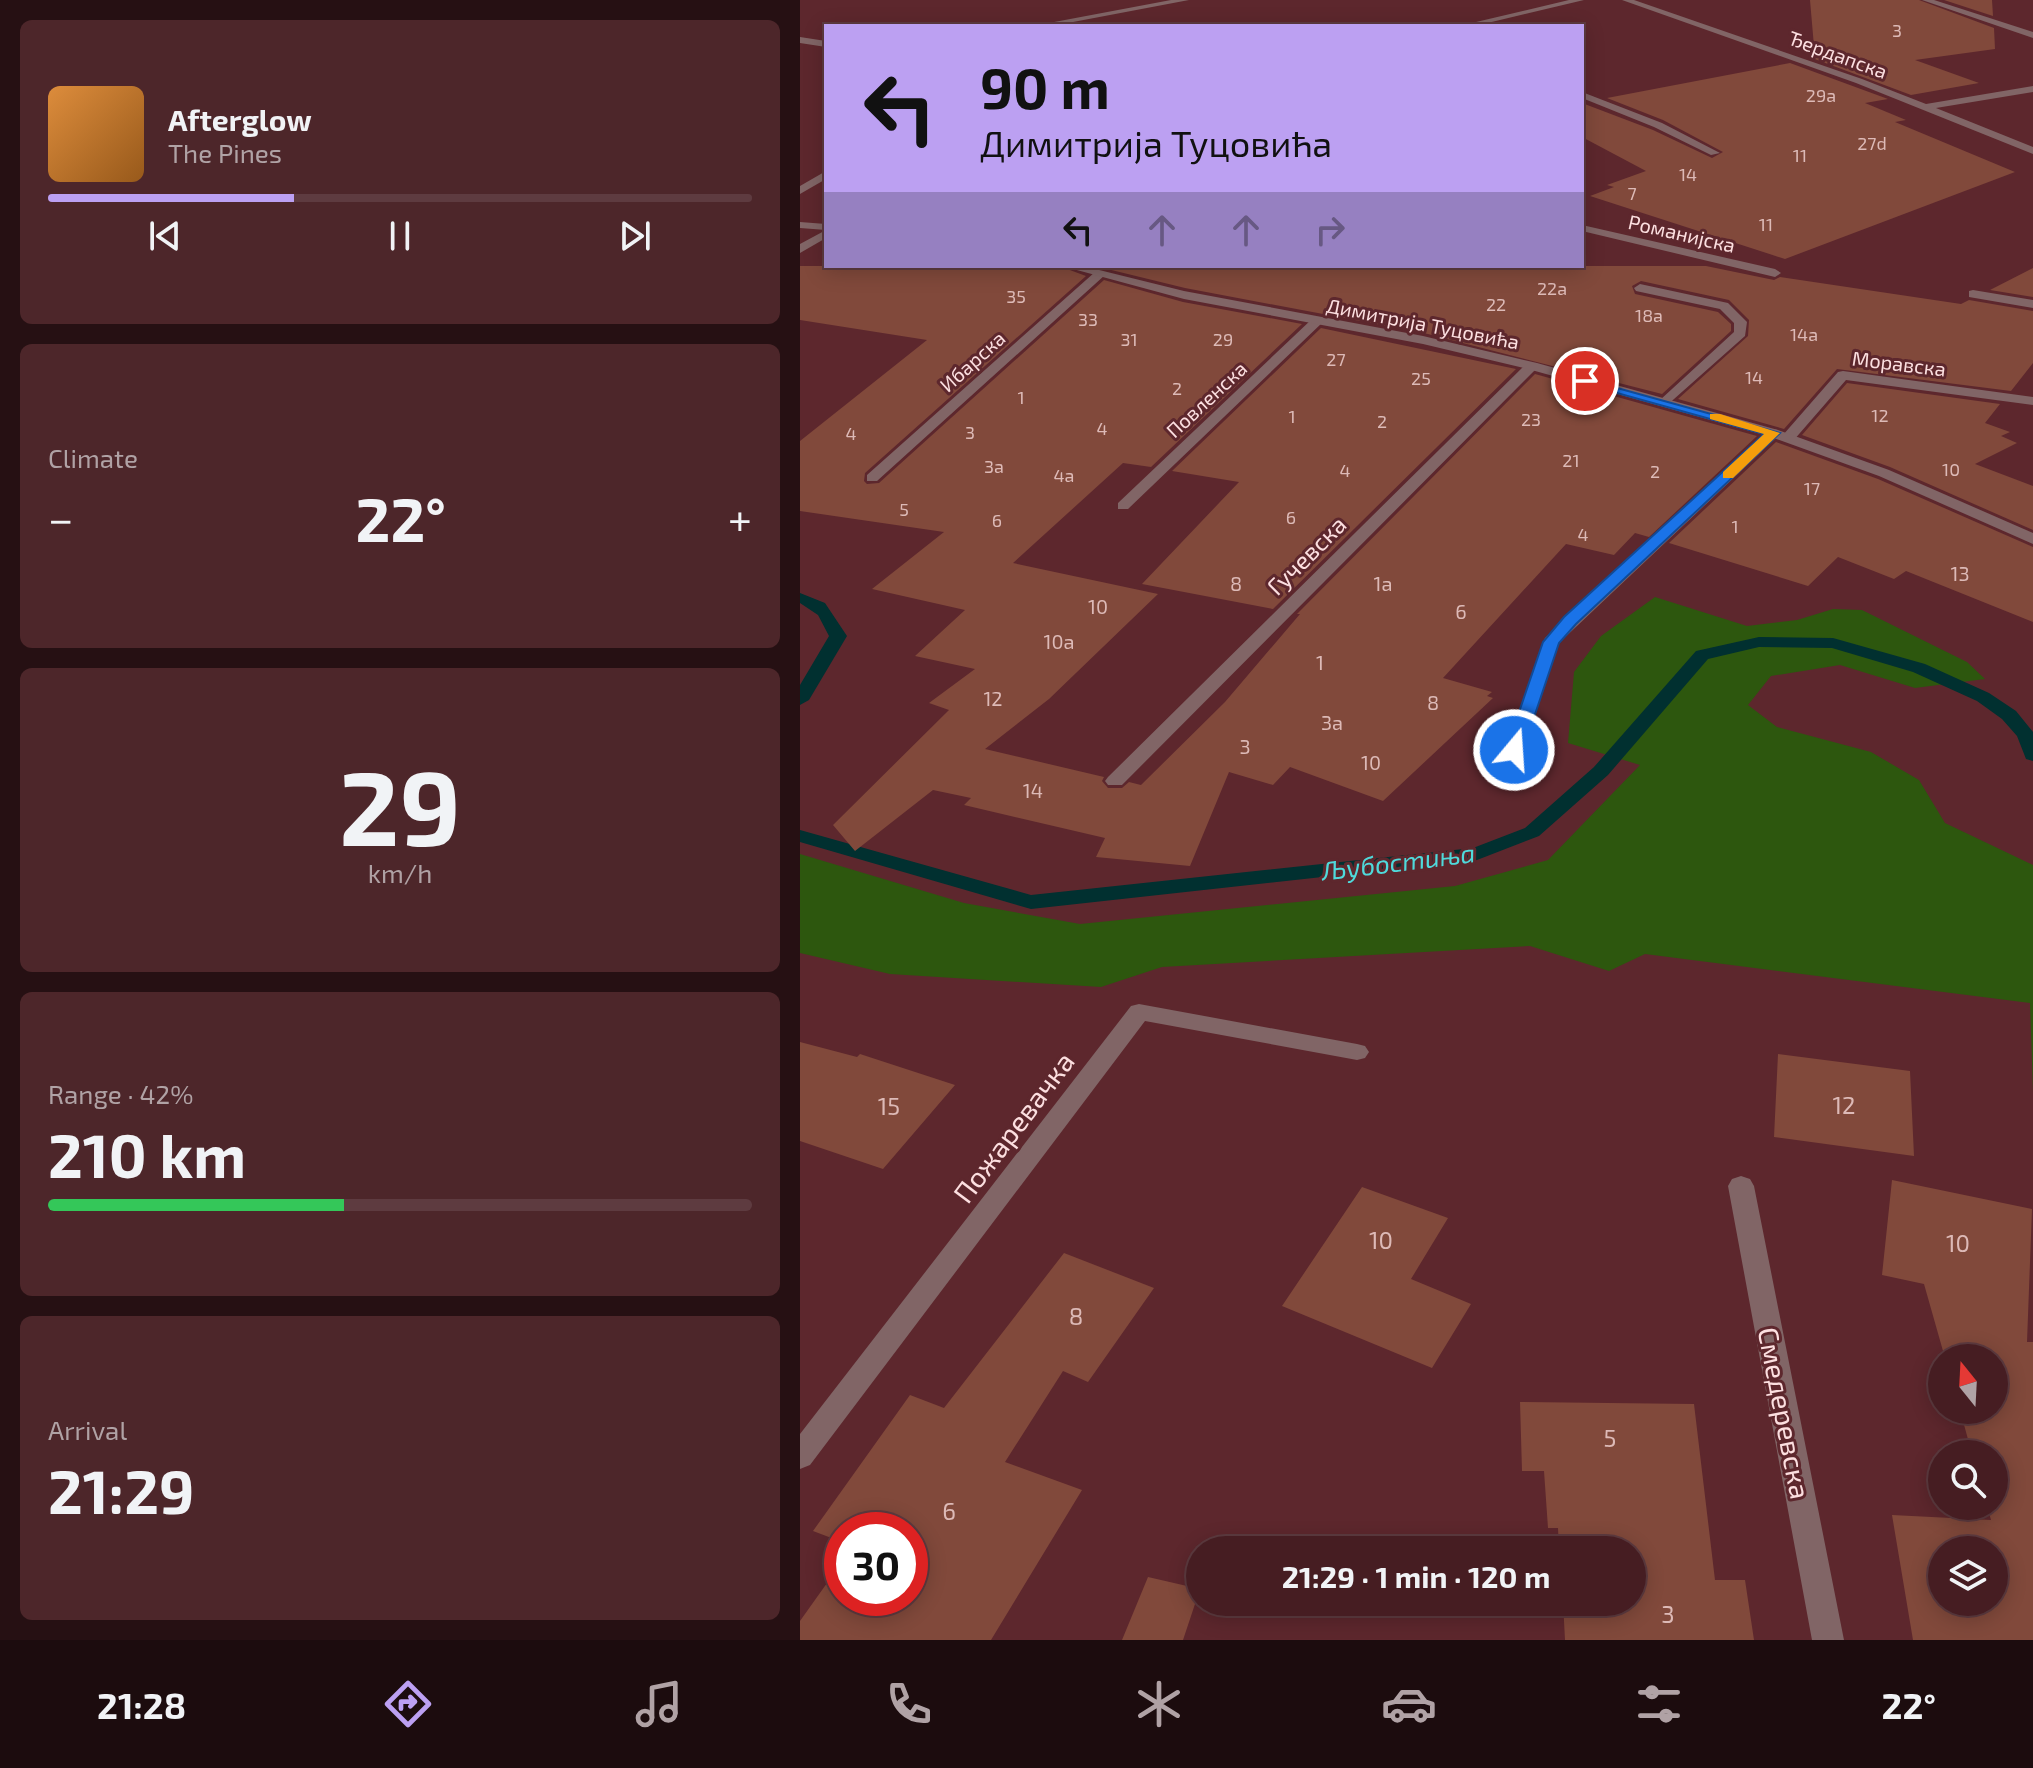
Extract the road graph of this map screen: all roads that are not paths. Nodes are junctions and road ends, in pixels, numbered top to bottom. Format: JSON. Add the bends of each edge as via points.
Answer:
{"nodes":[{"id":1,"x":1185,"y":0,"type":"edge"},
{"id":2,"x":1580,"y":0,"type":"edge"},
{"id":3,"x":1626,"y":0,"type":"edge"},
{"id":4,"x":1926,"y":0,"type":"edge"},
{"id":5,"x":1048,"y":24,"type":"edge"},
{"id":6,"x":1472,"y":24,"type":"edge"},
{"id":7,"x":2033,"y":35,"type":"edge"},
{"id":8,"x":800,"y":40,"type":"edge"},
{"id":9,"x":824,"y":44,"type":"edge"},
{"id":10,"x":2033,"y":89,"type":"edge"},
{"id":11,"x":1584,"y":96,"type":"edge"},
{"id":12,"x":1927,"y":107,"type":"junction"},
{"id":13,"x":2033,"y":151,"type":"edge"},
{"id":14,"x":1715,"y":153,"type":"dead end"},
{"id":15,"x":824,"y":175,"type":"edge"},
{"id":16,"x":800,"y":191,"type":"edge"},
{"id":17,"x":800,"y":225,"type":"edge"},
{"id":18,"x":1584,"y":228,"type":"edge"},
{"id":19,"x":824,"y":230,"type":"edge"},
{"id":20,"x":824,"y":231,"type":"edge"},
{"id":21,"x":800,"y":249,"type":"edge"},
{"id":22,"x":1082,"y":268,"type":"edge"},
{"id":23,"x":1775,"y":273,"type":"dead end"},
{"id":24,"x":1099,"y":275,"type":"junction"},
{"id":25,"x":1640,"y":288,"type":"dead end"},
{"id":26,"x":1973,"y":294,"type":"dead end"},
{"id":27,"x":2033,"y":304,"type":"edge"},
{"id":28,"x":1317,"y":322,"type":"junction"},
{"id":29,"x":1532,"y":366,"type":"junction"},
{"id":30,"x":2033,"y":401,"type":"edge"},
{"id":31,"x":1665,"y":403,"type":"junction"},
{"id":32,"x":1780,"y":436,"type":"junction"},
{"id":33,"x":872,"y":478,"type":"dead end"},
{"id":34,"x":1123,"y":506,"type":"dead end"},
{"id":35,"x":2033,"y":539,"type":"edge"},
{"id":36,"x":1514,"y":750,"type":"dead end"},
{"id":37,"x":1115,"y":781,"type":"dead end"},
{"id":38,"x":1357,"y":1052,"type":"dead end"},
{"id":39,"x":1741,"y":1186,"type":"dead end"},
{"id":40,"x":800,"y":1456,"type":"edge"},
{"id":41,"x":1828,"y":1640,"type":"edge"}],
"edges":[{"from":1,"to":5,"type":"street"},
{"from":2,"to":6,"type":"street"},
{"from":3,"to":12,"type":"street","name":"Ђердапска"},
{"from":4,"to":7,"type":"street"},
{"from":8,"to":9,"type":"street"},
{"from":10,"to":12,"type":"street"},
{"from":11,"to":14,"type":"street"},
{"from":12,"to":13,"type":"street","name":"Ђердапска"},
{"from":15,"to":16,"type":"street"},
{"from":17,"to":19,"type":"street"},
{"from":18,"to":23,"type":"street","name":"Романијска"},
{"from":20,"to":21,"type":"street"},
{"from":22,"to":24,"type":"street","name":"Димитрија Туцовића"},
{"from":24,"to":28,"type":"street","name":"Димитрија Туцовића"},
{"from":24,"to":33,"type":"street","name":"Ибарска"},
{"from":25,"to":31,"type":"street","via":[[1724,306],[1741,322],[1740,333]]},
{"from":26,"to":27,"type":"street"},
{"from":28,"to":29,"type":"street","name":"Димитрија Туцовића"},
{"from":28,"to":34,"type":"street","name":"Повленска"},
{"from":29,"to":31,"type":"street","name":"Димитрија Туцовића"},
{"from":29,"to":37,"type":"street","name":"Гучевска"},
{"from":30,"to":32,"type":"street","name":"Моравска","via":[[1843,375]]},
{"from":31,"to":32,"type":"street","name":"Димитрија Туцовића"},
{"from":32,"to":35,"type":"street","name":"Димитрија Туцовића","via":[[1884,473]]},
{"from":32,"to":36,"type":"street","via":[[1551,642]]},
{"from":38,"to":40,"type":"street","name":"Пожаревачка","via":[[1139,1012]]},
{"from":39,"to":41,"type":"street","name":"Смедеревска"}]}
